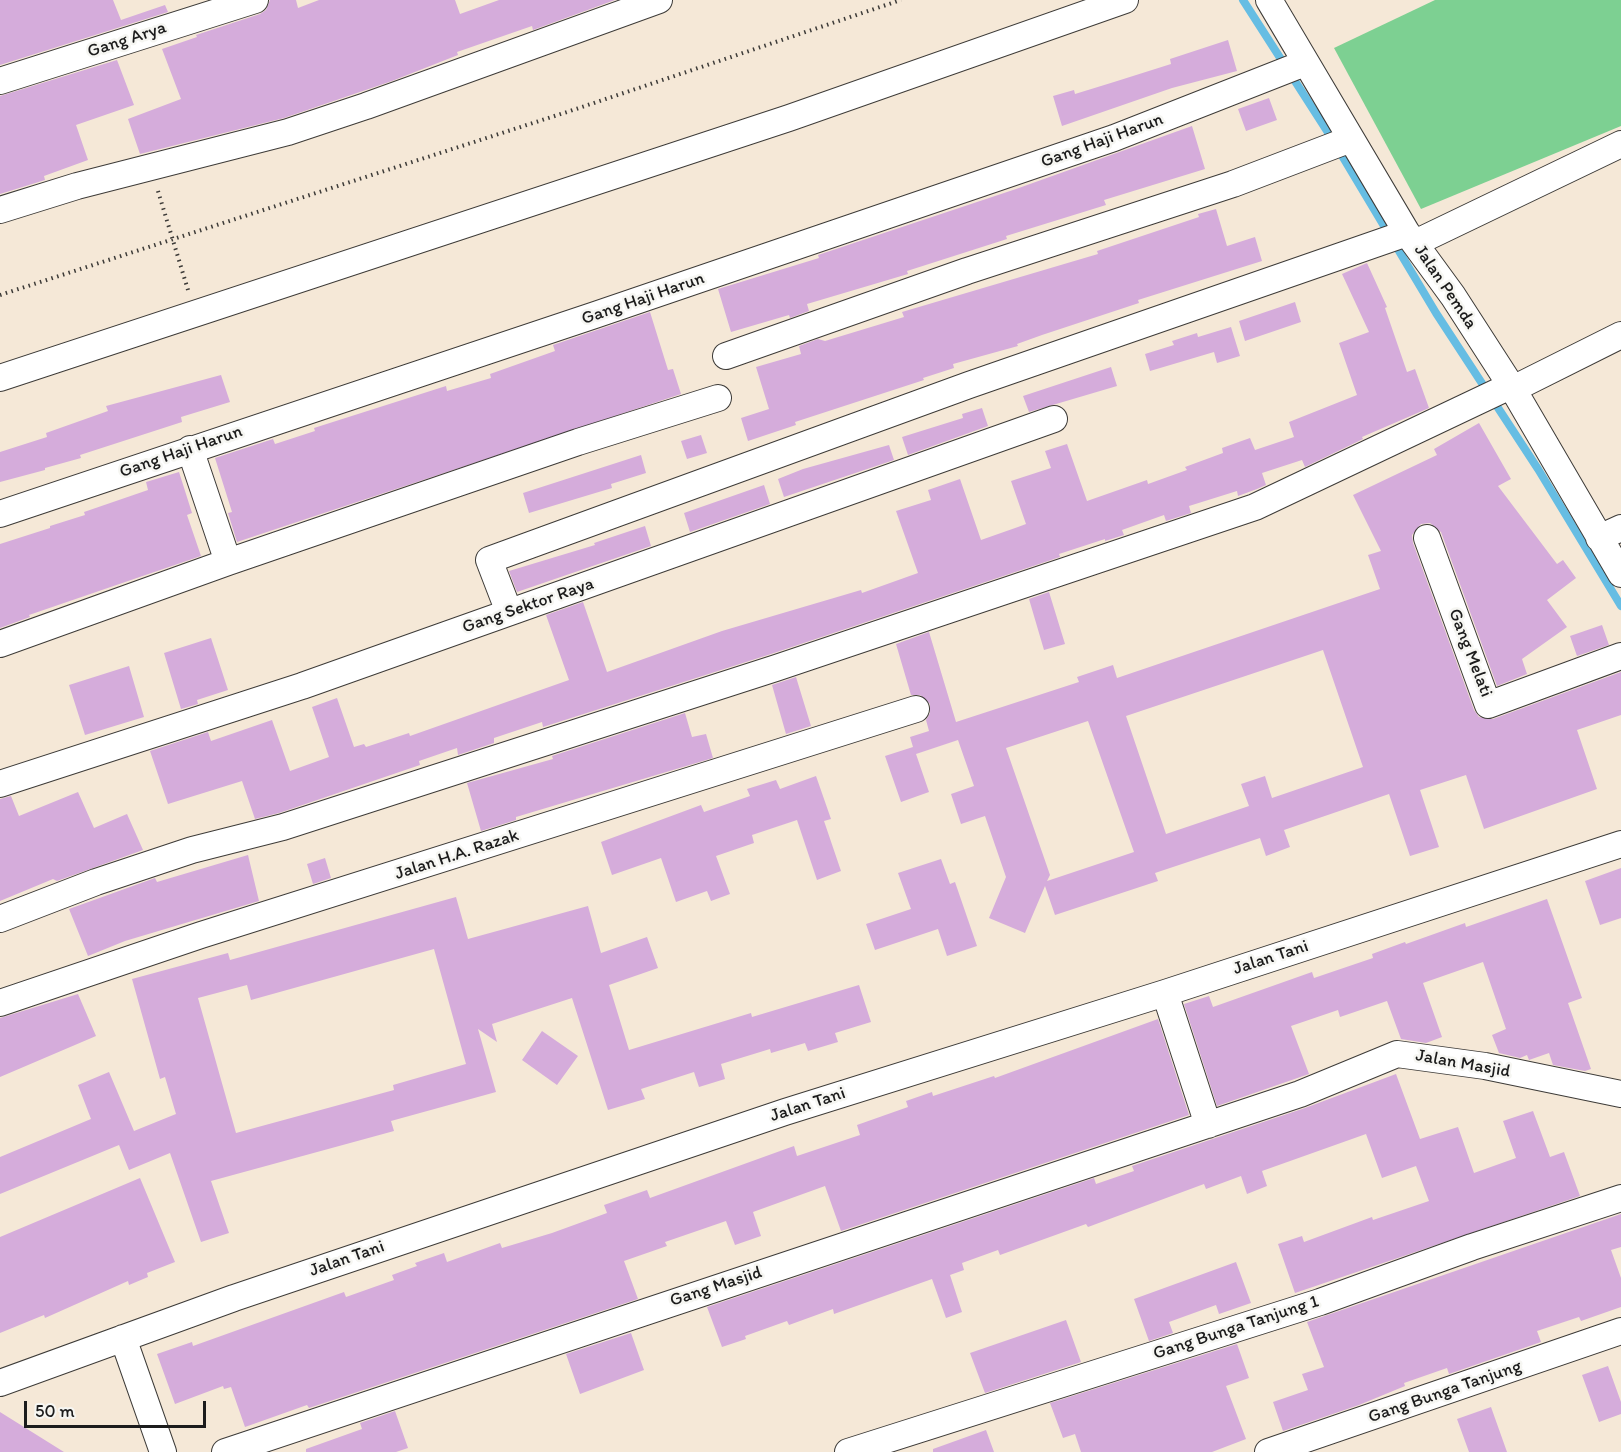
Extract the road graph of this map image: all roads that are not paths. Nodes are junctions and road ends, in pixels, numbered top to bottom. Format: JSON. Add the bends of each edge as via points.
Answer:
{"nodes":[{"id":1,"x":255,"y":0,"type":"edge"},
{"id":2,"x":659,"y":0,"type":"edge"},
{"id":3,"x":1125,"y":0,"type":"edge"},
{"id":4,"x":1269,"y":0,"type":"edge"},
{"id":5,"x":1295,"y":68,"type":"junction"},
{"id":6,"x":0,"y":81,"type":"edge"},
{"id":7,"x":1340,"y":144,"type":"junction"},
{"id":8,"x":1621,"y":144,"type":"edge"},
{"id":9,"x":0,"y":210,"type":"edge"},
{"id":10,"x":1402,"y":238,"type":"junction"},
{"id":11,"x":1621,"y":334,"type":"edge"},
{"id":12,"x":726,"y":356,"type":"dead end"},
{"id":13,"x":0,"y":378,"type":"edge"},
{"id":14,"x":1502,"y":392,"type":"junction"},
{"id":15,"x":718,"y":398,"type":"dead end"},
{"id":16,"x":1054,"y":419,"type":"dead end"},
{"id":17,"x":190,"y":449,"type":"junction"},
{"id":18,"x":0,"y":514,"type":"edge"},
{"id":19,"x":1610,"y":533,"type":"edge"},
{"id":20,"x":1427,"y":538,"type":"dead end"},
{"id":21,"x":228,"y":562,"type":"junction"},
{"id":22,"x":1621,"y":574,"type":"edge"},
{"id":23,"x":509,"y":612,"type":"junction"},
{"id":24,"x":0,"y":644,"type":"edge"},
{"id":25,"x":1621,"y":656,"type":"edge"},
{"id":26,"x":916,"y":709,"type":"dead end"},
{"id":27,"x":0,"y":784,"type":"edge"},
{"id":28,"x":1621,"y":844,"type":"edge"},
{"id":29,"x":0,"y":919,"type":"edge"},
{"id":30,"x":1165,"y":993,"type":"junction"},
{"id":31,"x":0,"y":1004,"type":"edge"},
{"id":32,"x":1621,"y":1094,"type":"edge"},
{"id":33,"x":1208,"y":1125,"type":"junction"},
{"id":34,"x":1621,"y":1198,"type":"edge"},
{"id":35,"x":1621,"y":1331,"type":"edge"},
{"id":36,"x":123,"y":1338,"type":"junction"},
{"id":37,"x":0,"y":1383,"type":"edge"},
{"id":38,"x":163,"y":1452,"type":"edge"},
{"id":39,"x":225,"y":1452,"type":"edge"},
{"id":40,"x":848,"y":1452,"type":"edge"},
{"id":41,"x":1268,"y":1452,"type":"edge"}],
"edges":[{"from":1,"to":6,"type":"street","name":"Gang Arya"},
{"from":2,"to":9,"type":"street","via":[[366,106],[238,146],[77,186]]},
{"from":3,"to":13,"type":"street","via":[[778,122]]},
{"from":4,"to":5,"type":"street","name":"Jalan Pemda"},
{"from":5,"to":7,"type":"street","name":"Jalan Pemda","via":[[1330,99]]},
{"from":5,"to":17,"type":"street","name":"Gang Haji Harun","via":[[1114,138],[793,249]]},
{"from":7,"to":10,"type":"street","name":"Jalan Pemda"},
{"from":7,"to":12,"type":"street"},
{"from":8,"to":10,"type":"street"},
{"from":10,"to":14,"type":"street","name":"Jalan Pemda","via":[[1453,296]]},
{"from":10,"to":23,"type":"street","via":[[969,385],[489,560]]},
{"from":11,"to":14,"type":"street"},
{"from":14,"to":19,"type":"street","name":"Jalan Pemda"},
{"from":14,"to":29,"type":"street","via":[[1255,507],[776,668],[294,823],[182,854]]},
{"from":15,"to":21,"type":"street"},
{"from":16,"to":23,"type":"street","name":"Gang Sektor Raya"},
{"from":17,"to":18,"type":"street","name":"Gang Haji Harun"},
{"from":17,"to":21,"type":"street"},
{"from":19,"to":22,"type":"street","name":"Jalan Pemda"},
{"from":20,"to":25,"type":"street","name":"Gang Melati","via":[[1488,705]]},
{"from":21,"to":24,"type":"street"},
{"from":23,"to":27,"type":"street","name":"Gang Sektor Raya","via":[[302,686]]},
{"from":26,"to":31,"type":"street","name":"Jalan H.A. Razak","via":[[201,935]]},
{"from":28,"to":30,"type":"street","name":"Jalan Tani"},
{"from":30,"to":33,"type":"street"},
{"from":30,"to":36,"type":"street","name":"Jalan Tani","via":[[785,1112]]},
{"from":32,"to":33,"type":"street","name":"Jalan Masjid","via":[[1485,1066],[1397,1054],[1319,1087]]},
{"from":33,"to":39,"type":"street","name":"Gang Masjid"},
{"from":34,"to":40,"type":"street","name":"Gang Bunga Tanjung 1","via":[[1320,1302]]},
{"from":35,"to":41,"type":"street","name":"Gang Bunga Tanjung"},
{"from":36,"to":37,"type":"street","name":"Jalan Tani"},
{"from":36,"to":38,"type":"street"}]}
